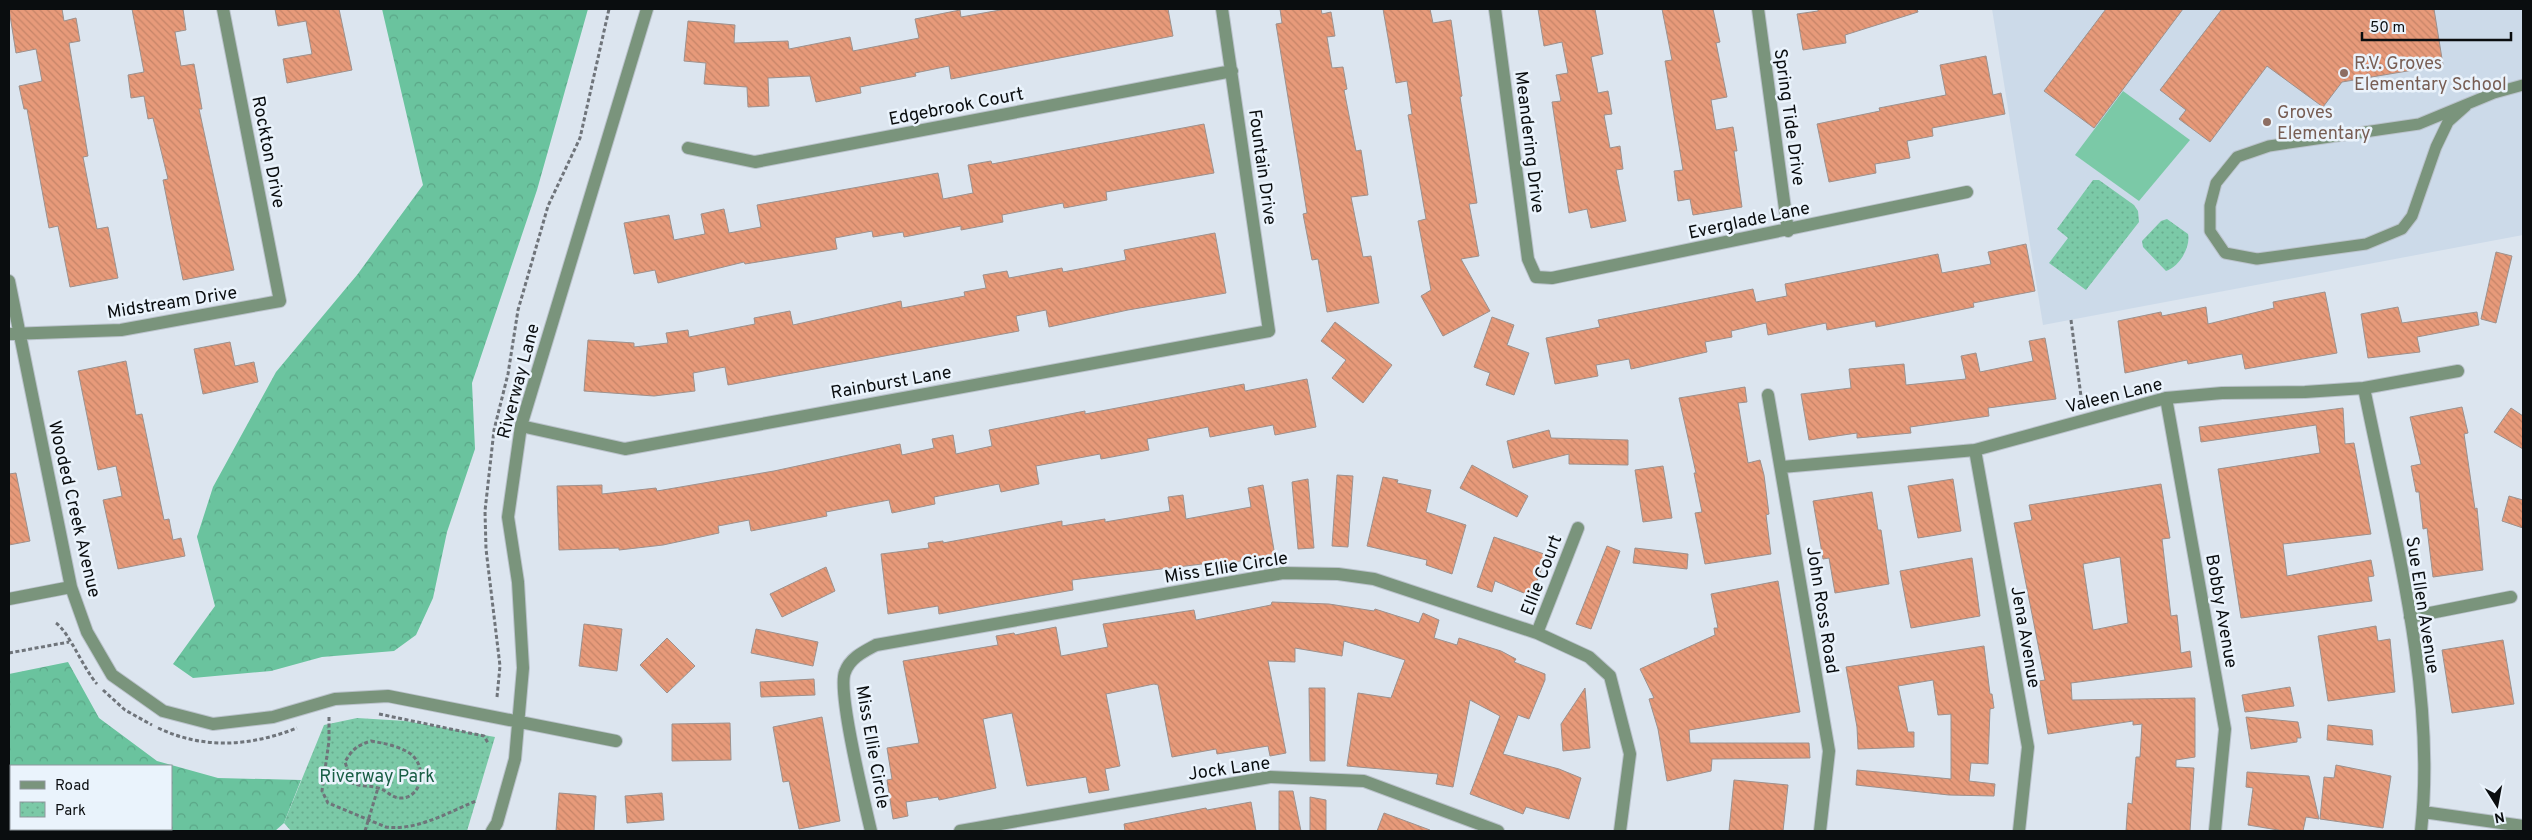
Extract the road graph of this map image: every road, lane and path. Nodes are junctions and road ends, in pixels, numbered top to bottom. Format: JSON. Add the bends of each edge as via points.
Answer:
{"nodes":[{"id":1,"x":223,"y":9,"type":"edge"},
{"id":2,"x":647,"y":9,"type":"edge"},
{"id":3,"x":1222,"y":9,"type":"edge"},
{"id":4,"x":1495,"y":9,"type":"edge"},
{"id":5,"x":1758,"y":9,"type":"edge"},
{"id":6,"x":1232,"y":71,"type":"junction"},
{"id":7,"x":2523,"y":85,"type":"edge"},
{"id":8,"x":2466,"y":106,"type":"junction"},
{"id":9,"x":688,"y":148,"type":"dead end"},
{"id":10,"x":1967,"y":192,"type":"dead end"},
{"id":11,"x":1788,"y":230,"type":"junction"},
{"id":12,"x":1536,"y":277,"type":"joint"},
{"id":13,"x":9,"y":281,"type":"edge"},
{"id":14,"x":280,"y":301,"type":"joint"},
{"id":15,"x":2071,"y":320,"type":"dead end"},
{"id":16,"x":1269,"y":331,"type":"joint"},
{"id":17,"x":14,"y":333,"type":"edge"},
{"id":18,"x":2458,"y":371,"type":"dead end"},
{"id":19,"x":2364,"y":388,"type":"junction"},
{"id":20,"x":1768,"y":395,"type":"dead end"},
{"id":21,"x":2166,"y":398,"type":"junction"},
{"id":22,"x":2082,"y":408,"type":"dead end"},
{"id":23,"x":521,"y":426,"type":"junction"},
{"id":24,"x":1975,"y":450,"type":"junction"},
{"id":25,"x":1782,"y":467,"type":"junction"},
{"id":26,"x":1578,"y":528,"type":"dead end"},
{"id":27,"x":71,"y":587,"type":"junction"},
{"id":28,"x":2511,"y":597,"type":"dead end"},
{"id":29,"x":9,"y":599,"type":"edge"},
{"id":30,"x":2410,"y":617,"type":"junction"},
{"id":31,"x":87,"y":632,"type":"junction"},
{"id":32,"x":1537,"y":634,"type":"junction"},
{"id":33,"x":9,"y":653,"type":"edge"},
{"id":34,"x":330,"y":717,"type":"dead end"},
{"id":35,"x":518,"y":721,"type":"junction"},
{"id":36,"x":616,"y":741,"type":"dead end"},
{"id":37,"x":378,"y":788,"type":"junction"},
{"id":38,"x":476,"y":801,"type":"dead end"},
{"id":39,"x":2423,"y":812,"type":"junction"},
{"id":40,"x":368,"y":819,"type":"junction"},
{"id":41,"x":2523,"y":826,"type":"edge"},
{"id":42,"x":400,"y":830,"type":"edge"},
{"id":43,"x":365,"y":831,"type":"edge"},
{"id":44,"x":492,"y":831,"type":"edge"},
{"id":45,"x":871,"y":831,"type":"edge"},
{"id":46,"x":960,"y":831,"type":"edge"},
{"id":47,"x":1498,"y":831,"type":"edge"},
{"id":48,"x":1620,"y":831,"type":"edge"},
{"id":49,"x":1820,"y":831,"type":"edge"},
{"id":50,"x":2019,"y":831,"type":"edge"},
{"id":51,"x":2215,"y":831,"type":"edge"},
{"id":52,"x":2420,"y":831,"type":"edge"}],
"edges":[{"from":1,"to":14,"type":"street","name":"Rockton Drive"},
{"from":2,"to":23,"type":"street","name":"Riverway Lane"},
{"from":3,"to":6,"type":"street","name":"Fountain Drive"},
{"from":4,"to":12,"type":"street","name":"Meandering Drive","via":[[1528,259]]},
{"from":5,"to":11,"type":"street","name":"Spring Tide Drive"},
{"from":6,"to":9,"type":"street","name":"Edgebrook Court","via":[[755,162]]},
{"from":6,"to":16,"type":"street","name":"Fountain Drive"},
{"from":7,"to":8,"type":"lane","via":[[2494,93]]},
{"from":8,"to":8,"type":"lane","via":[[2448,122],[2412,216],[2402,229],[2366,244],[2257,259],[2225,253],[2210,232],[2210,206],[2216,183],[2237,157],[2269,146],[2419,124]]},
{"from":10,"to":11,"type":"street","name":"Everglade Lane"},
{"from":11,"to":12,"type":"street","name":"Everglade Lane","via":[[1552,278]]},
{"from":13,"to":17,"type":"street","name":"Wooded Creek Avenue"},
{"from":14,"to":17,"type":"street","name":"Midstream Drive","via":[[121,330]]},
{"from":15,"to":22,"type":"path"},
{"from":16,"to":23,"type":"street","name":"Rainburst Lane","via":[[625,449]]},
{"from":17,"to":27,"type":"street","name":"Wooded Creek Avenue"},
{"from":18,"to":19,"type":"street","name":"Valeen Lane"},
{"from":19,"to":21,"type":"street","name":"Valeen Lane"},
{"from":19,"to":30,"type":"street","name":"Sue Ellen Avenue"},
{"from":20,"to":25,"type":"street","name":"John Ross Road"},
{"from":21,"to":24,"type":"street","name":"Valeen Lane"},
{"from":21,"to":51,"type":"street","name":"Bobby Avenue","via":[[2225,729]]},
{"from":23,"to":35,"type":"street","name":"Riverway Lane","via":[[508,517],[518,582],[523,668]]},
{"from":24,"to":25,"type":"street","name":"Valeen Lane"},
{"from":24,"to":50,"type":"street","name":"Jena Avenue","via":[[2028,747]]},
{"from":25,"to":49,"type":"street","name":"John Ross Road","via":[[1829,751]]},
{"from":26,"to":32,"type":"street","name":"Ellie Court"},
{"from":27,"to":29,"type":"street"},
{"from":27,"to":31,"type":"street","name":"Wooded Creek Avenue"},
{"from":28,"to":30,"type":"street"},
{"from":30,"to":39,"type":"street","name":"Sue Ellen Avenue","via":[[2425,739]]},
{"from":31,"to":33,"type":"path","via":[[72,641]]},
{"from":31,"to":35,"type":"street","name":"Wooded Creek Avenue","via":[[112,674],[163,711],[213,724],[274,717],[335,699],[388,696]]},
{"from":32,"to":45,"type":"street","name":"Miss Ellie Circle","via":[[1374,579],[1338,574],[1284,573],[876,645],[856,656],[844,673],[844,698]]},
{"from":32,"to":48,"type":"street","name":"Miss Ellie Circle","via":[[1589,657],[1610,676],[1630,754]]},
{"from":34,"to":40,"type":"path","via":[[322,791],[324,798],[328,803]]},
{"from":35,"to":36,"type":"street","name":"Wooded Creek Avenue"},
{"from":35,"to":44,"type":"street","name":"Riverway Lane","via":[[515,759]]},
{"from":37,"to":37,"type":"path","via":[[352,783],[345,762],[358,745],[371,740],[414,756],[422,778],[415,792],[402,798]]},
{"from":37,"to":40,"type":"path"},
{"from":38,"to":42,"type":"path"},
{"from":39,"to":41,"type":"street"},
{"from":39,"to":52,"type":"street","name":"Sue Ellen Avenue"},
{"from":40,"to":42,"type":"path"},
{"from":40,"to":43,"type":"path"},
{"from":46,"to":47,"type":"street","name":"Jock Lane","via":[[1270,777],[1364,781]]}]}
